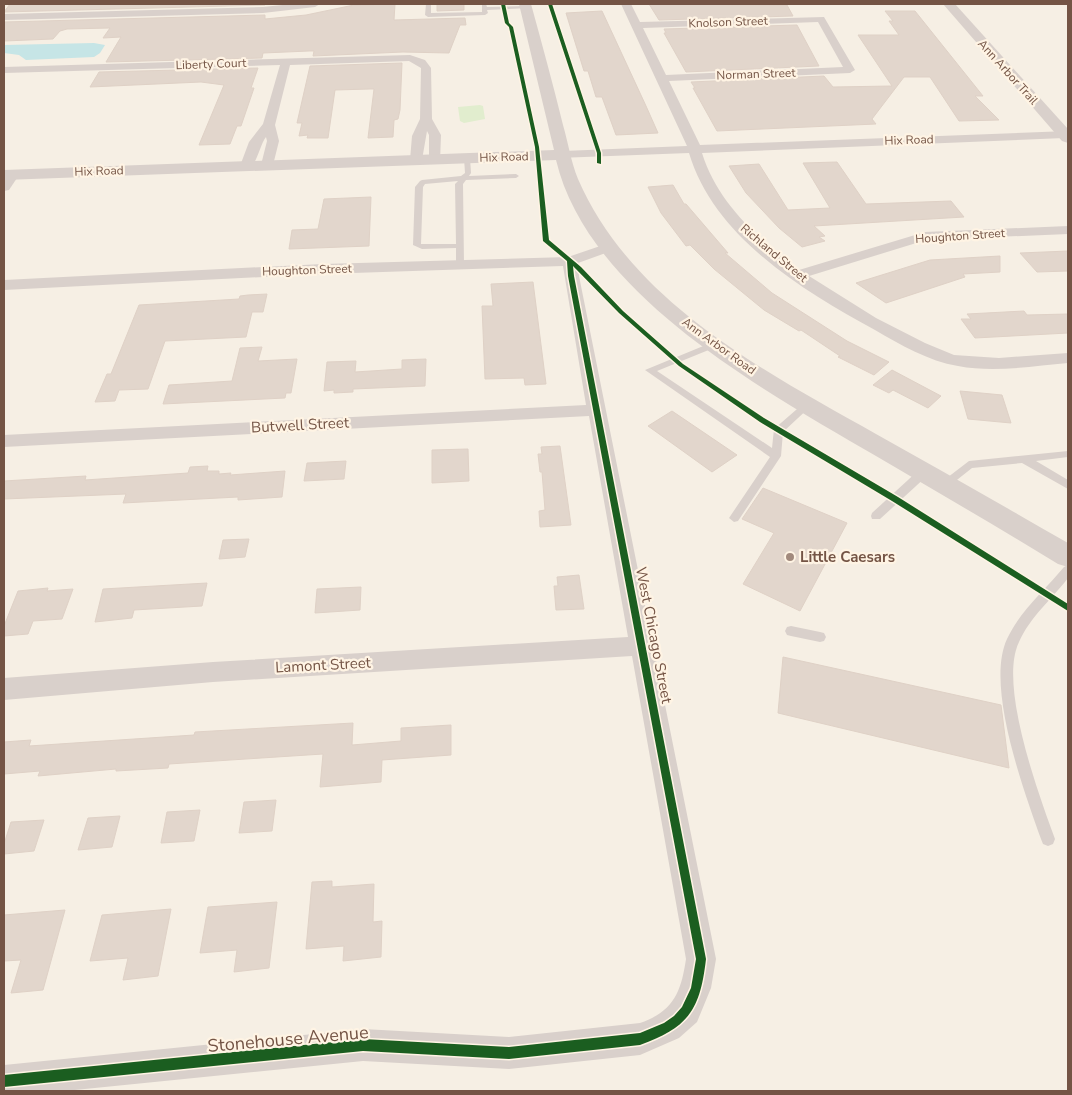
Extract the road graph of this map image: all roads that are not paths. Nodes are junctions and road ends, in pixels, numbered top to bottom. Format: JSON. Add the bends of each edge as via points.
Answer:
{"nodes":[{"id":1,"x":315,"y":4,"type":"edge"},
{"id":2,"x":428,"y":4,"type":"edge"},
{"id":3,"x":626,"y":4,"type":"edge"},
{"id":4,"x":949,"y":4,"type":"edge"},
{"id":5,"x":525,"y":6,"type":"edge"},
{"id":6,"x":484,"y":7,"type":"edge"},
{"id":7,"x":4,"y":17,"type":"edge"},
{"id":8,"x":636,"y":24,"type":"junction"},
{"id":9,"x":286,"y":61,"type":"junction"},
{"id":10,"x":4,"y":70,"type":"edge"},
{"id":11,"x":850,"y":70,"type":"joint"},
{"id":12,"x":662,"y":78,"type":"junction"},
{"id":13,"x":426,"y":119,"type":"junction"},
{"id":14,"x":269,"y":125,"type":"junction"},
{"id":15,"x":1066,"y":136,"type":"edge"},
{"id":16,"x":694,"y":148,"type":"junction"},
{"id":17,"x":563,"y":155,"type":"junction"},
{"id":18,"x":467,"y":158,"type":"junction"},
{"id":19,"x":434,"y":159,"type":"junction"},
{"id":20,"x":416,"y":160,"type":"junction"},
{"id":21,"x":246,"y":166,"type":"junction"},
{"id":22,"x":267,"y":166,"type":"junction"},
{"id":23,"x":516,"y":176,"type":"dead end"},
{"id":24,"x":464,"y":178,"type":"junction"},
{"id":25,"x":6,"y":179,"type":"edge"},
{"id":26,"x":1068,"y":230,"type":"edge"},
{"id":27,"x":460,"y":246,"type":"junction"},
{"id":28,"x":609,"y":247,"type":"junction"},
{"id":29,"x":570,"y":261,"type":"junction"},
{"id":30,"x":460,"y":264,"type":"junction"},
{"id":31,"x":797,"y":275,"type":"junction"},
{"id":32,"x":4,"y":284,"type":"edge"},
{"id":33,"x":713,"y":345,"type":"junction"},
{"id":34,"x":1068,"y":358,"type":"edge"},
{"id":35,"x":806,"y":405,"type":"junction"},
{"id":36,"x":597,"y":410,"type":"junction"},
{"id":37,"x":4,"y":441,"type":"edge"},
{"id":38,"x":1068,"y":454,"type":"edge"},
{"id":39,"x":776,"y":456,"type":"junction"},
{"id":40,"x":1024,"y":459,"type":"junction"},
{"id":41,"x":924,"y":472,"type":"junction"},
{"id":42,"x":944,"y":484,"type":"junction"},
{"id":43,"x":1068,"y":484,"type":"edge"},
{"id":44,"x":876,"y":516,"type":"dead end"},
{"id":45,"x":734,"y":518,"type":"dead end"},
{"id":46,"x":1068,"y":556,"type":"edge"},
{"id":47,"x":1068,"y":570,"type":"edge"},
{"id":48,"x":791,"y":631,"type":"dead end"},
{"id":49,"x":820,"y":637,"type":"dead end"},
{"id":50,"x":642,"y":646,"type":"junction"},
{"id":51,"x":4,"y":689,"type":"edge"},
{"id":52,"x":1048,"y":839,"type":"dead end"},
{"id":53,"x":685,"y":1011,"type":"joint"},
{"id":54,"x":4,"y":1081,"type":"edge"}],
"edges":[{"from":1,"to":7,"type":"street","via":[[263,10]]},
{"from":2,"to":6,"type":"lane","via":[[428,15],[485,13]]},
{"from":3,"to":8,"type":"street","name":"Richland Street"},
{"from":4,"to":15,"type":"main road","name":"Ann Arbor Trail"},
{"from":5,"to":6,"type":"lane"},
{"from":5,"to":17,"type":"main road","name":"Ann Arbor Road"},
{"from":8,"to":11,"type":"street","name":"Knolson Street","via":[[821,19]]},
{"from":8,"to":12,"type":"street","name":"Richland Street"},
{"from":9,"to":10,"type":"street","name":"Liberty Court"},
{"from":9,"to":13,"type":"street","name":"Liberty Court","via":[[417,60],[426,68]]},
{"from":9,"to":14,"type":"street"},
{"from":11,"to":12,"type":"street","name":"Norman Street"},
{"from":12,"to":16,"type":"street","name":"Richland Street"},
{"from":13,"to":19,"type":"street","via":[[435,135]]},
{"from":13,"to":20,"type":"street","via":[[418,136]]},
{"from":14,"to":21,"type":"street","via":[[255,142]]},
{"from":14,"to":22,"type":"street","via":[[273,141]]},
{"from":15,"to":16,"type":"street","name":"Hix Road"},
{"from":16,"to":17,"type":"street","name":"Hix Road"},
{"from":16,"to":31,"type":"street","name":"Richland Street","via":[[701,171],[722,204],[753,238]]},
{"from":17,"to":18,"type":"main road","name":"Hix Road"},
{"from":17,"to":28,"type":"main road","name":"Ann Arbor Road","via":[[577,197]]},
{"from":18,"to":19,"type":"main road","name":"Hix Road"},
{"from":18,"to":24,"type":"lane","via":[[468,173]]},
{"from":19,"to":20,"type":"main road","name":"Hix Road"},
{"from":20,"to":22,"type":"main road","name":"Hix Road"},
{"from":21,"to":22,"type":"main road","name":"Hix Road"},
{"from":21,"to":25,"type":"main road","name":"Hix Road"},
{"from":23,"to":24,"type":"lane"},
{"from":24,"to":27,"type":"lane","via":[[459,184]]},
{"from":24,"to":27,"type":"lane","via":[[426,181],[419,187],[418,245]]},
{"from":26,"to":31,"type":"street","name":"Houghton Street","via":[[925,236]]},
{"from":27,"to":30,"type":"lane"},
{"from":28,"to":29,"type":"street","name":"Houghton Street"},
{"from":28,"to":33,"type":"main road","name":"Ann Arbor Road","via":[[633,275]]},
{"from":29,"to":30,"type":"street","name":"Houghton Street"},
{"from":29,"to":36,"type":"street","name":"West Chicago Street"},
{"from":30,"to":32,"type":"street","name":"Houghton Street"},
{"from":31,"to":34,"type":"street","name":"Richland Street","via":[[886,330],[942,357],[972,362]]},
{"from":33,"to":35,"type":"main road","name":"Ann Arbor Road"},
{"from":33,"to":39,"type":"lane","via":[[650,370]]},
{"from":35,"to":39,"type":"lane","via":[[778,430]]},
{"from":35,"to":41,"type":"main road","name":"Ann Arbor Road"},
{"from":36,"to":37,"type":"street","name":"Butwell Street"},
{"from":36,"to":50,"type":"street","name":"West Chicago Street"},
{"from":38,"to":40,"type":"lane"},
{"from":39,"to":45,"type":"lane"},
{"from":40,"to":42,"type":"lane","via":[[969,465]]},
{"from":40,"to":43,"type":"lane"},
{"from":41,"to":42,"type":"main road","name":"Ann Arbor Road"},
{"from":41,"to":44,"type":"lane"},
{"from":42,"to":46,"type":"main road","name":"Ann Arbor Road"},
{"from":47,"to":52,"type":"lane","via":[[1049,596],[1030,613],[1009,649],[1006,683],[1029,788]]},
{"from":48,"to":49,"type":"lane"},
{"from":50,"to":51,"type":"street","name":"Lamont Street","via":[[213,672]]},
{"from":50,"to":53,"type":"street","name":"West Chicago Street","via":[[701,959],[699,981],[692,1003]]},
{"from":53,"to":54,"type":"street","name":"Stonehouse Avenue","via":[[660,1033],[640,1039],[510,1053],[364,1046]]}]}
